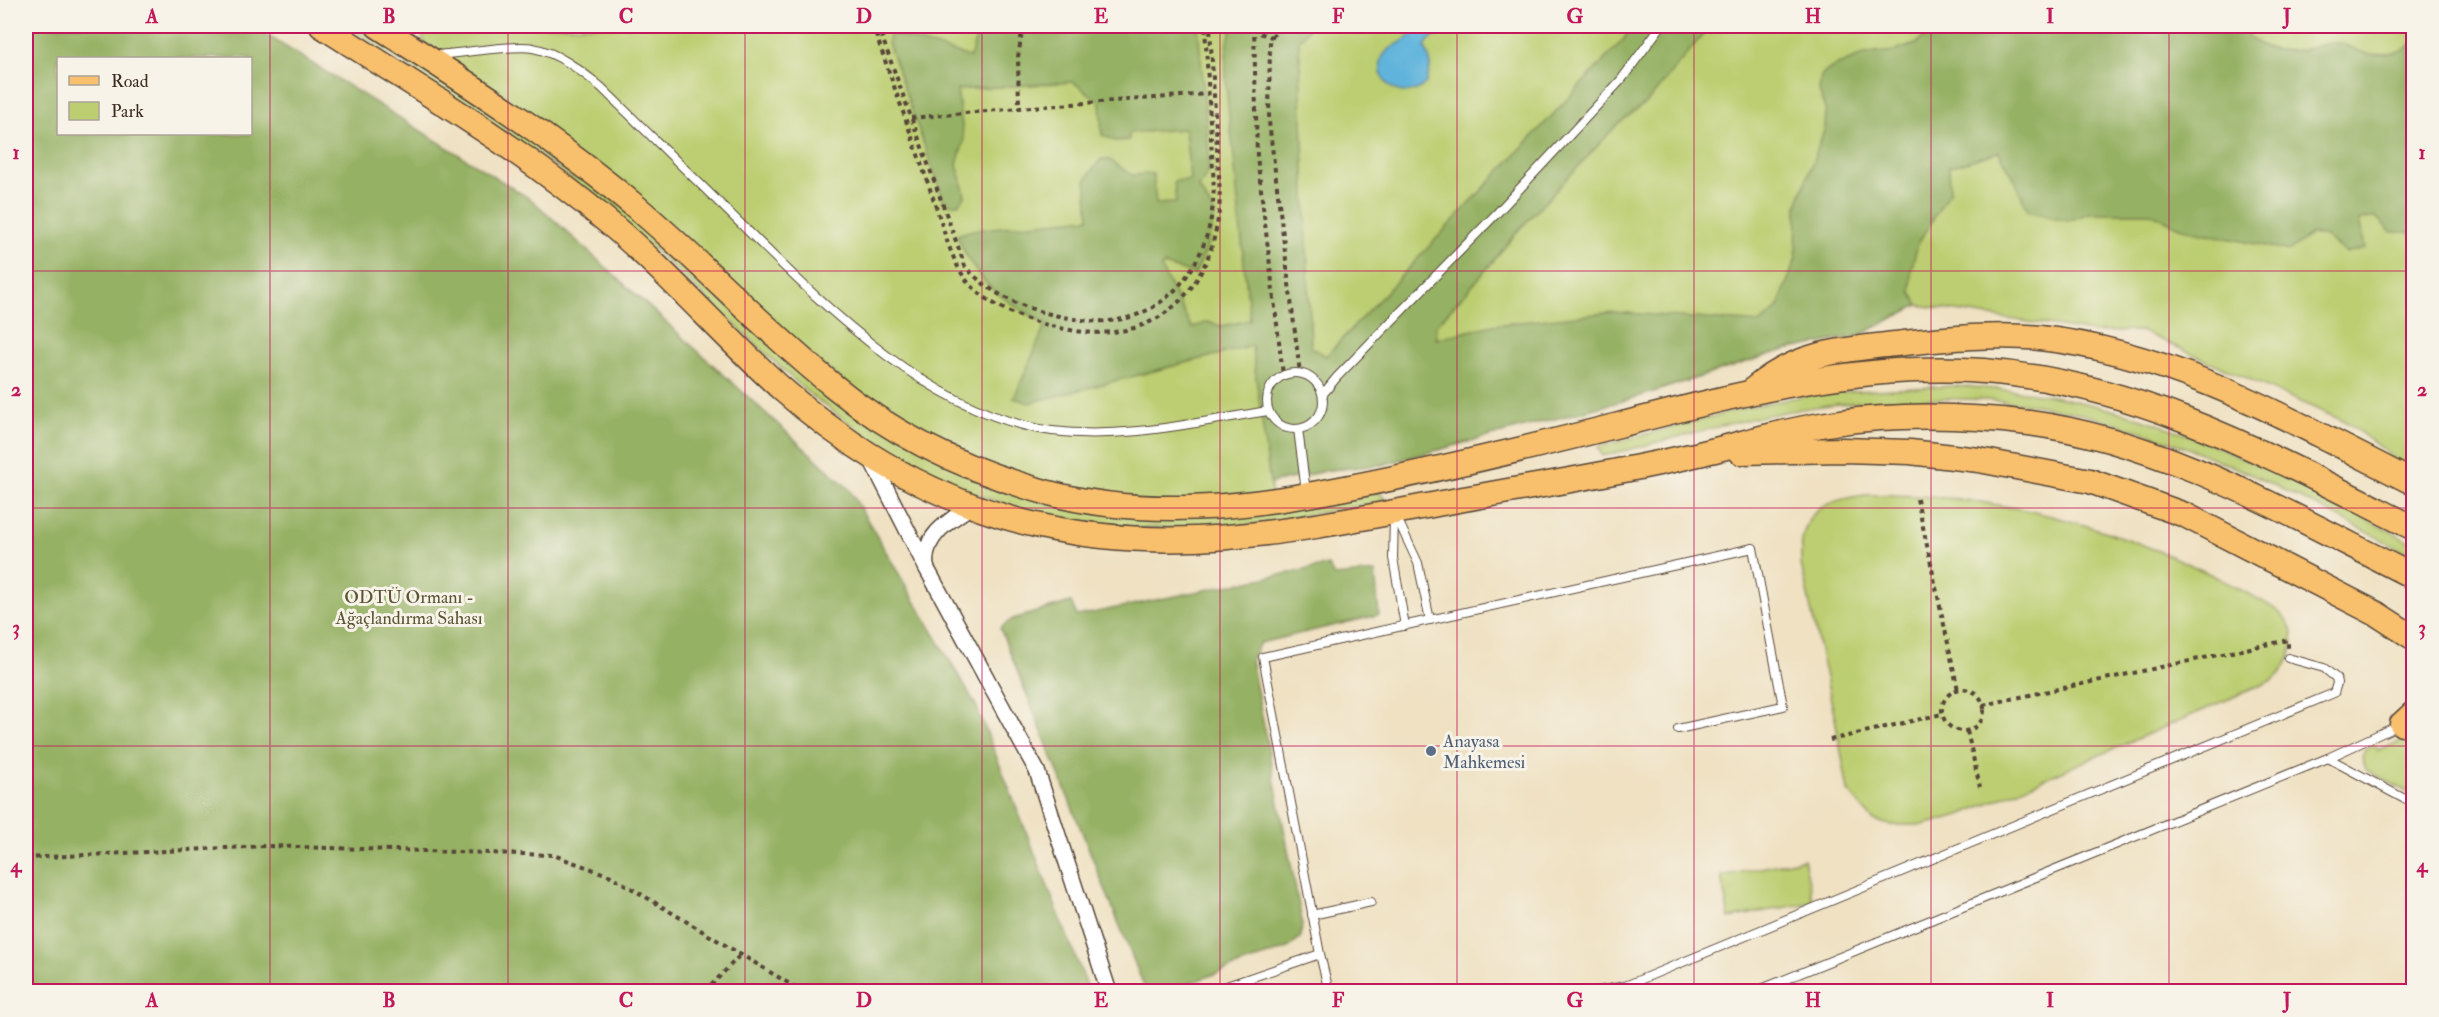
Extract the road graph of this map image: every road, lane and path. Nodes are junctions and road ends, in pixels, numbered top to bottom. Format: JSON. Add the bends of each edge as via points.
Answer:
{"nodes":[{"id":1,"x":322,"y":26,"type":"edge"},
{"id":2,"x":378,"y":26,"type":"edge"},
{"id":3,"x":873,"y":26,"type":"edge"},
{"id":4,"x":878,"y":26,"type":"edge"},
{"id":5,"x":1023,"y":26,"type":"edge"},
{"id":6,"x":1205,"y":26,"type":"edge"},
{"id":7,"x":1210,"y":26,"type":"edge"},
{"id":8,"x":1254,"y":26,"type":"edge"},
{"id":9,"x":1279,"y":26,"type":"edge"},
{"id":10,"x":1661,"y":26,"type":"edge"},
{"id":11,"x":1272,"y":37,"type":"junction"},
{"id":12,"x":426,"y":56,"type":"junction"},
{"id":13,"x":1208,"y":94,"type":"junction"},
{"id":14,"x":1019,"y":108,"type":"junction"},
{"id":15,"x":911,"y":118,"type":"junction"},
{"id":16,"x":1300,"y":373,"type":"junction"},
{"id":17,"x":1283,"y":375,"type":"junction"},
{"id":18,"x":1322,"y":391,"type":"junction"},
{"id":19,"x":1751,"y":391,"type":"junction"},
{"id":20,"x":1268,"y":411,"type":"junction"},
{"id":21,"x":1298,"y":429,"type":"junction"},
{"id":22,"x":869,"y":455,"type":"junction"},
{"id":23,"x":1688,"y":457,"type":"junction"},
{"id":24,"x":1387,"y":480,"type":"junction"},
{"id":25,"x":2414,"y":483,"type":"edge"},
{"id":26,"x":1307,"y":496,"type":"junction"},
{"id":27,"x":1917,"y":499,"type":"dead end"},
{"id":28,"x":972,"y":505,"type":"junction"},
{"id":29,"x":1394,"y":512,"type":"junction"},
{"id":30,"x":2414,"y":528,"type":"edge"},
{"id":31,"x":927,"y":569,"type":"junction"},
{"id":32,"x":2414,"y":577,"type":"edge"},
{"id":33,"x":2377,"y":614,"type":"junction"},
{"id":34,"x":1430,"y":620,"type":"junction"},
{"id":35,"x":1405,"y":626,"type":"junction"},
{"id":36,"x":2414,"y":627,"type":"edge"},
{"id":37,"x":2414,"y":638,"type":"edge"},
{"id":38,"x":2288,"y":658,"type":"joint"},
{"id":39,"x":1958,"y":690,"type":"junction"},
{"id":40,"x":1983,"y":705,"type":"junction"},
{"id":41,"x":1942,"y":714,"type":"junction"},
{"id":42,"x":2410,"y":719,"type":"edge"},
{"id":43,"x":1678,"y":729,"type":"dead end"},
{"id":44,"x":1967,"y":731,"type":"junction"},
{"id":45,"x":1830,"y":740,"type":"dead end"},
{"id":46,"x":2328,"y":758,"type":"junction"},
{"id":47,"x":1980,"y":787,"type":"dead end"},
{"id":48,"x":2414,"y":804,"type":"edge"},
{"id":49,"x":26,"y":858,"type":"edge"},
{"id":50,"x":1371,"y":902,"type":"dead end"},
{"id":51,"x":1312,"y":915,"type":"junction"},
{"id":52,"x":741,"y":954,"type":"junction"},
{"id":53,"x":1320,"y":954,"type":"junction"},
{"id":54,"x":705,"y":992,"type":"edge"},
{"id":55,"x":803,"y":992,"type":"edge"},
{"id":56,"x":1109,"y":992,"type":"edge"},
{"id":57,"x":1209,"y":992,"type":"edge"},
{"id":58,"x":1329,"y":992,"type":"edge"},
{"id":59,"x":1592,"y":992,"type":"edge"},
{"id":60,"x":1755,"y":992,"type":"edge"}],
"edges":[{"from":1,"to":22,"type":"main road","via":[[520,154],[575,195],[641,250],[783,389]]},
{"from":2,"to":12,"type":"main road"},
{"from":3,"to":7,"type":"path","via":[[963,275],[990,300],[1023,317],[1098,334],[1124,333],[1168,314],[1207,256],[1219,210]]},
{"from":4,"to":15,"type":"path"},
{"from":5,"to":14,"type":"path","via":[[1018,57]]},
{"from":6,"to":13,"type":"path"},
{"from":8,"to":11,"type":"path","via":[[1259,33]]},
{"from":8,"to":17,"type":"path","via":[[1257,156]]},
{"from":9,"to":11,"type":"path"},
{"from":10,"to":18,"type":"lane","via":[[1621,80]]},
{"from":11,"to":16,"type":"path","via":[[1269,122]]},
{"from":12,"to":20,"type":"lane","via":[[531,48],[578,69],[601,87],[826,309],[911,372],[1011,422],[1051,430],[1127,433]]},
{"from":12,"to":26,"type":"main road","via":[[527,123],[632,203],[838,390],[933,451],[1026,486],[1101,504],[1206,508]]},
{"from":13,"to":14,"type":"path"},
{"from":13,"to":15,"type":"path","via":[[1213,202],[1202,247],[1178,288],[1164,303],[1121,321],[1096,322],[1034,309],[976,279],[965,266],[950,230]]},
{"from":14,"to":15,"type":"path"},
{"from":16,"to":17,"type":"lane"},
{"from":16,"to":18,"type":"lane","via":[[1312,378]]},
{"from":17,"to":20,"type":"lane","via":[[1268,390]]},
{"from":18,"to":21,"type":"lane","via":[[1321,413],[1316,421]]},
{"from":19,"to":24,"type":"main road"},
{"from":19,"to":25,"type":"main road","via":[[1783,367],[1831,352],[1963,339],[2038,338],[2094,346],[2190,373]]},
{"from":19,"to":30,"type":"main road","via":[[1851,375],[1926,370],[1981,371],[2076,385],[2123,397],[2229,436]]},
{"from":20,"to":21,"type":"lane","via":[[1280,425]]},
{"from":21,"to":26,"type":"lane"},
{"from":22,"to":28,"type":"main road","via":[[899,473]]},
{"from":22,"to":31,"type":"street"},
{"from":23,"to":29,"type":"main road"},
{"from":23,"to":32,"type":"main road","via":[[1833,423],[1886,418],[1988,419],[2034,424],[2111,440],[2174,463],[2253,497]]},
{"from":23,"to":33,"type":"main road","via":[[1788,451],[1910,452],[1998,463],[2090,481],[2185,515]]},
{"from":24,"to":26,"type":"main road"},
{"from":24,"to":29,"type":"main road"},
{"from":27,"to":39,"type":"path"},
{"from":28,"to":29,"type":"main road","via":[[1036,525],[1168,539],[1264,535]]},
{"from":28,"to":31,"type":"street","via":[[935,534],[925,556]]},
{"from":29,"to":34,"type":"lane","via":[[1418,563]]},
{"from":29,"to":35,"type":"lane","via":[[1393,558]]},
{"from":31,"to":56,"type":"street","via":[[1037,771]]},
{"from":33,"to":36,"type":"main road"},
{"from":33,"to":37,"type":"main road"},
{"from":34,"to":35,"type":"lane"},
{"from":34,"to":43,"type":"lane","via":[[1754,548],[1783,706]]},
{"from":35,"to":51,"type":"lane","via":[[1263,657]]},
{"from":38,"to":40,"type":"path","via":[[2288,640]]},
{"from":38,"to":59,"type":"lane","via":[[2324,668],[2336,678],[2337,689],[1625,986]]},
{"from":39,"to":40,"type":"path","via":[[1975,693]]},
{"from":39,"to":41,"type":"path","via":[[1944,700]]},
{"from":40,"to":44,"type":"path","via":[[1982,718],[1974,729]]},
{"from":41,"to":44,"type":"path","via":[[1948,726]]},
{"from":41,"to":45,"type":"path"},
{"from":42,"to":46,"type":"lane"},
{"from":44,"to":47,"type":"path"},
{"from":46,"to":48,"type":"lane"},
{"from":46,"to":60,"type":"lane"},
{"from":49,"to":52,"type":"path","via":[[266,846],[553,855],[611,876]]},
{"from":50,"to":51,"type":"lane"},
{"from":51,"to":53,"type":"lane"},
{"from":52,"to":54,"type":"path"},
{"from":52,"to":55,"type":"path"},
{"from":53,"to":57,"type":"lane"},
{"from":53,"to":58,"type":"lane"}]}
